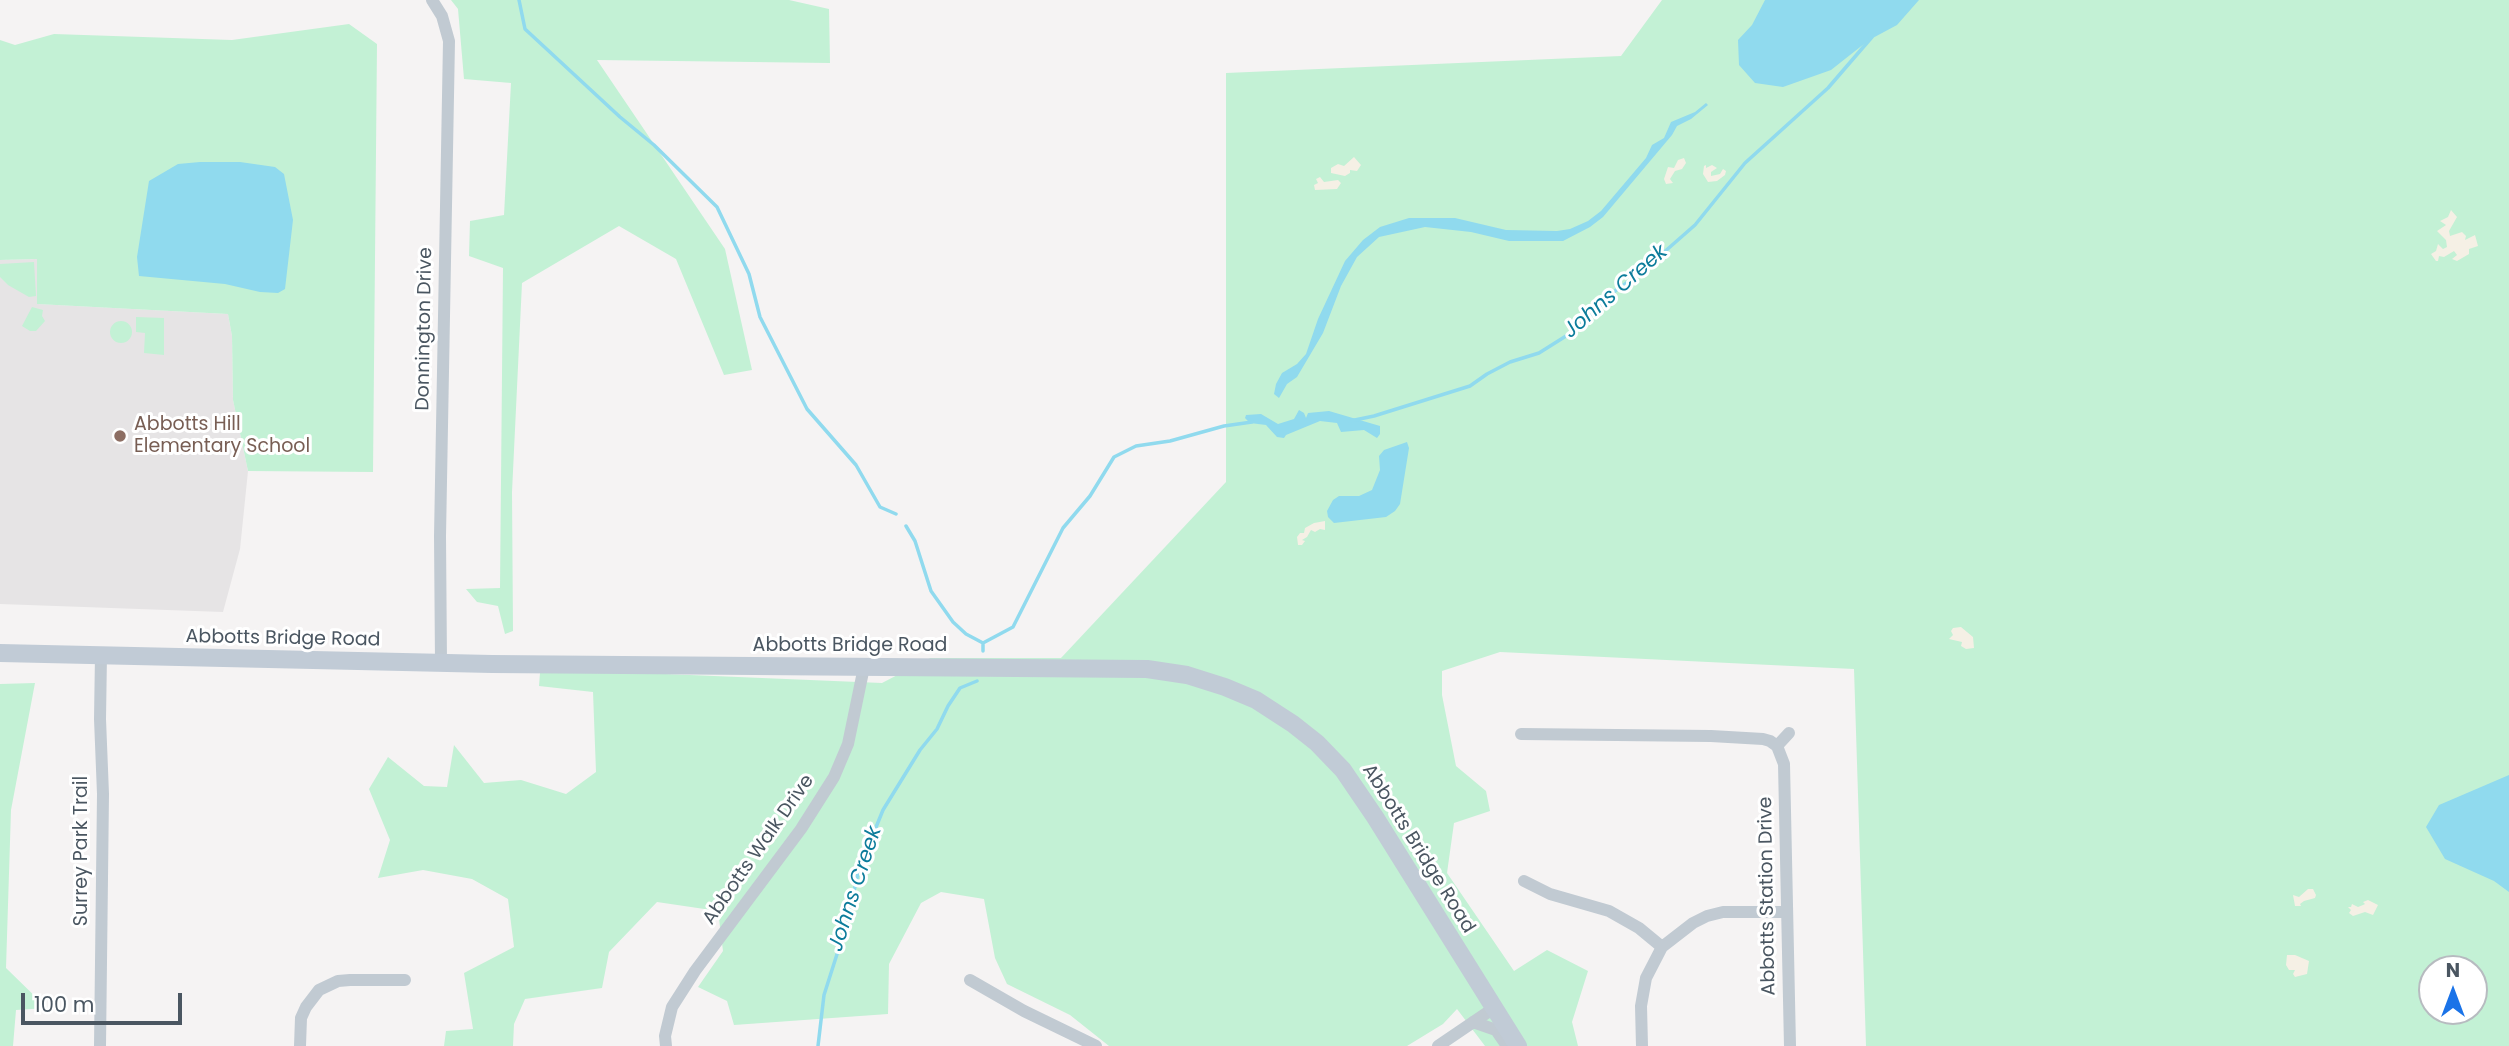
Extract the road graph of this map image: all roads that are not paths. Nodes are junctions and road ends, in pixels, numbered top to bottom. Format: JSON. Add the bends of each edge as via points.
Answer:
{"nodes":[{"id":1,"x":432,"y":0,"type":"edge"},
{"id":2,"x":0,"y":653,"type":"edge"},
{"id":3,"x":101,"y":655,"type":"junction"},
{"id":4,"x":441,"y":663,"type":"junction"},
{"id":5,"x":864,"y":667,"type":"junction"},
{"id":6,"x":1788,"y":733,"type":"dead end"},
{"id":7,"x":1521,"y":734,"type":"dead end"},
{"id":8,"x":1777,"y":746,"type":"junction"},
{"id":9,"x":1524,"y":881,"type":"dead end"},
{"id":10,"x":1787,"y":912,"type":"junction"},
{"id":11,"x":1662,"y":947,"type":"junction"},
{"id":12,"x":405,"y":980,"type":"dead end"},
{"id":13,"x":970,"y":980,"type":"dead end"},
{"id":14,"x":1493,"y":1008,"type":"junction"},
{"id":15,"x":1473,"y":1022,"type":"junction"},
{"id":16,"x":100,"y":1046,"type":"edge"},
{"id":17,"x":300,"y":1046,"type":"edge"},
{"id":18,"x":666,"y":1046,"type":"edge"},
{"id":19,"x":1096,"y":1046,"type":"edge"},
{"id":20,"x":1438,"y":1046,"type":"edge"},
{"id":21,"x":1507,"y":1046,"type":"edge"},
{"id":22,"x":1518,"y":1046,"type":"edge"},
{"id":23,"x":1642,"y":1046,"type":"edge"},
{"id":24,"x":1790,"y":1046,"type":"edge"}],
"edges":[{"from":1,"to":4,"type":"street","name":"Donnington Drive","via":[[449,41]]},
{"from":2,"to":3,"type":"main road","name":"Abbotts Bridge Road"},
{"from":3,"to":4,"type":"main road","name":"Abbotts Bridge Road"},
{"from":3,"to":16,"type":"street","name":"Surrey Park Trail"},
{"from":4,"to":5,"type":"main road","name":"Abbotts Bridge Road"},
{"from":5,"to":14,"type":"main road","name":"Abbotts Bridge Road","via":[[1147,669],[1187,675],[1256,700],[1317,743],[1343,770]]},
{"from":5,"to":18,"type":"street","name":"Abbotts Walk Drive","via":[[848,744],[834,777],[695,971],[673,1007]]},
{"from":6,"to":8,"type":"street"},
{"from":7,"to":8,"type":"street","via":[[1711,736],[1763,739]]},
{"from":8,"to":10,"type":"street","name":"Abbotts Station Drive","via":[[1784,764]]},
{"from":9,"to":11,"type":"street","via":[[1550,894],[1609,911]]},
{"from":10,"to":11,"type":"street","via":[[1707,916]]},
{"from":10,"to":24,"type":"street","name":"Abbotts Station Drive"},
{"from":11,"to":23,"type":"street","via":[[1646,978]]},
{"from":12,"to":17,"type":"street","via":[[350,980],[319,990],[301,1018]]},
{"from":13,"to":19,"type":"street"},
{"from":14,"to":15,"type":"street"},
{"from":14,"to":22,"type":"main road","name":"Abbotts Bridge Road"},
{"from":15,"to":20,"type":"street"},
{"from":15,"to":21,"type":"street","via":[[1496,1030]]}]}
